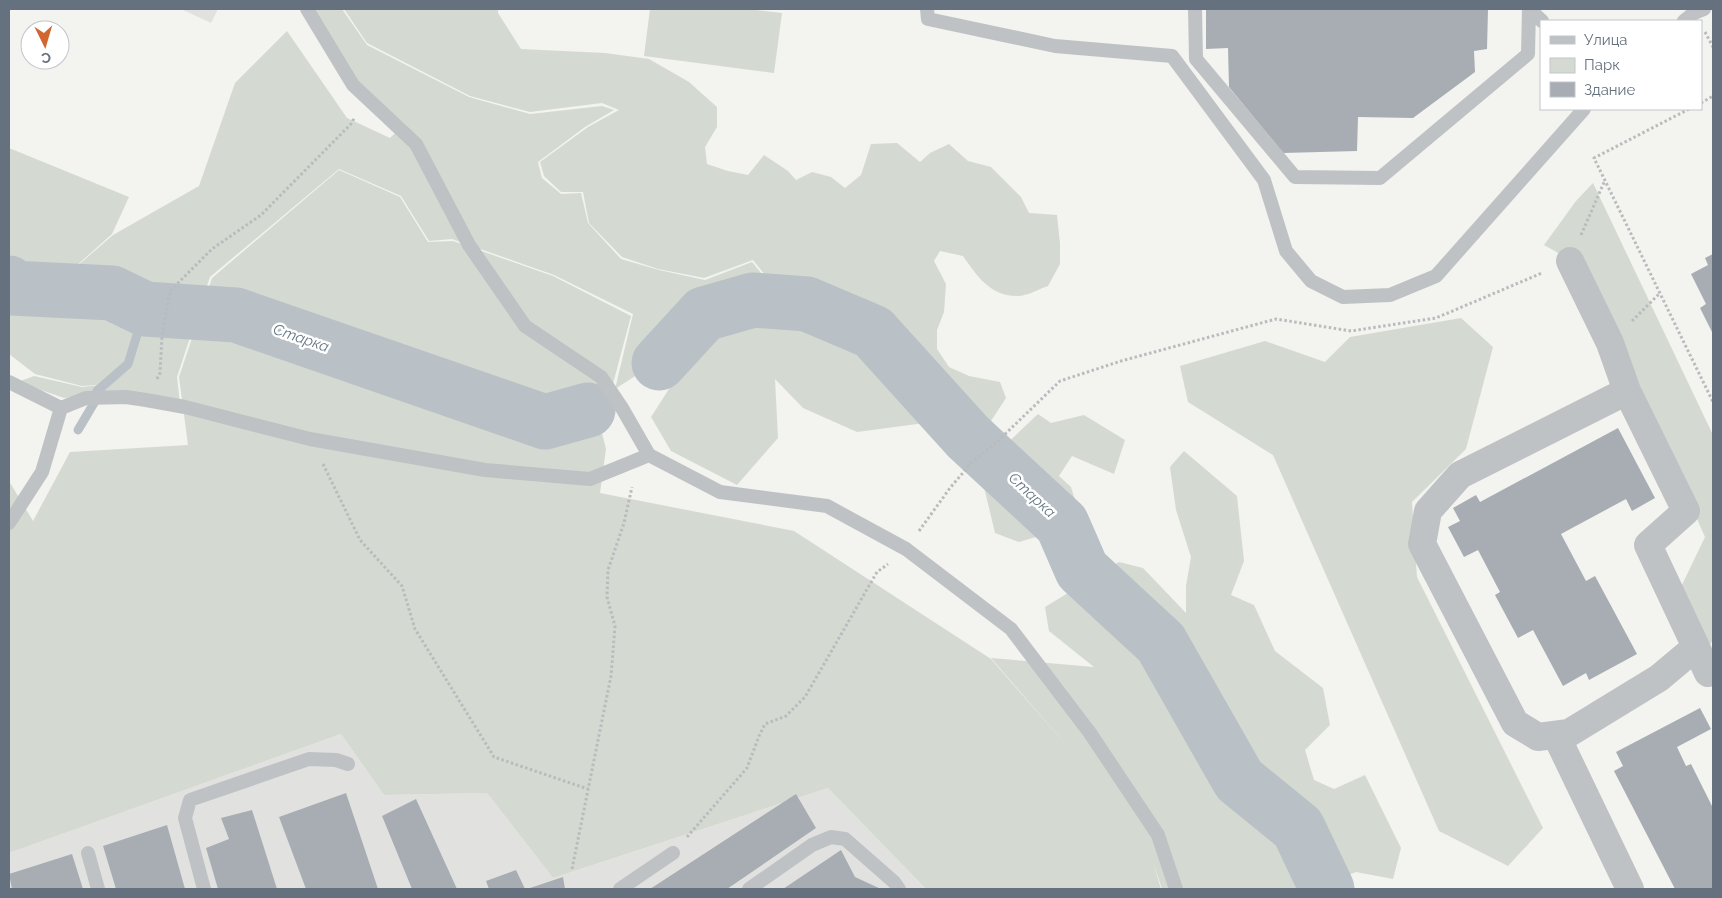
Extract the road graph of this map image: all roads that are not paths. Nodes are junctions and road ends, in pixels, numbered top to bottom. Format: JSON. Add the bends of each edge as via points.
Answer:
{"nodes":[{"id":1,"x":307,"y":9,"type":"edge"},
{"id":2,"x":928,"y":9,"type":"edge"},
{"id":3,"x":1195,"y":9,"type":"edge"},
{"id":4,"x":1529,"y":9,"type":"edge"},
{"id":5,"x":1704,"y":9,"type":"edge"},
{"id":6,"x":1541,"y":20,"type":"edge"},
{"id":7,"x":1685,"y":20,"type":"edge"},
{"id":8,"x":1583,"y":110,"type":"edge"},
{"id":9,"x":1570,"y":261,"type":"road end"},
{"id":10,"x":9,"y":382,"type":"edge"},
{"id":11,"x":1626,"y":391,"type":"junction"},
{"id":12,"x":61,"y":408,"type":"junction"},
{"id":13,"x":649,"y":455,"type":"junction"},
{"id":14,"x":9,"y":523,"type":"edge"},
{"id":15,"x":1708,"y":667,"type":"edge"},
{"id":16,"x":1556,"y":735,"type":"junction"},
{"id":17,"x":348,"y":764,"type":"dead end"},
{"id":18,"x":88,"y":853,"type":"dead end"},
{"id":19,"x":673,"y":853,"type":"road end"},
{"id":20,"x":98,"y":889,"type":"edge"},
{"id":21,"x":204,"y":889,"type":"edge"},
{"id":22,"x":620,"y":889,"type":"edge"},
{"id":23,"x":749,"y":889,"type":"edge"},
{"id":24,"x":899,"y":889,"type":"edge"},
{"id":25,"x":1176,"y":889,"type":"edge"},
{"id":26,"x":1630,"y":889,"type":"edge"}],
"edges":[{"from":1,"to":13,"type":"lane","via":[[353,85],[416,144],[470,244],[524,326],[601,377]]},
{"from":2,"to":8,"type":"lane","via":[[928,19],[1055,46],[1172,56],[1264,180],[1286,251],[1311,281],[1343,298],[1390,295],[1436,276]]},
{"from":3,"to":4,"type":"lane","via":[[1196,59],[1295,177],[1380,178],[1528,54]]},
{"from":4,"to":6,"type":"lane"},
{"from":5,"to":7,"type":"lane"},
{"from":9,"to":11,"type":"street","via":[[1610,343]]},
{"from":10,"to":12,"type":"lane"},
{"from":11,"to":15,"type":"street","via":[[1686,511],[1648,545]]},
{"from":11,"to":16,"type":"street","via":[[1460,475],[1428,511],[1422,544],[1515,723],[1538,737]]},
{"from":12,"to":13,"type":"lane","via":[[86,398],[126,397],[310,439],[485,470],[590,479]]},
{"from":12,"to":14,"type":"lane","via":[[42,472]]},
{"from":13,"to":25,"type":"lane","via":[[720,492],[827,506],[906,549],[1011,629],[1090,733],[1158,835]]},
{"from":15,"to":16,"type":"street","via":[[1659,678],[1569,734]]},
{"from":16,"to":26,"type":"street"},
{"from":17,"to":21,"type":"lane","via":[[309,759],[190,800],[185,818]]},
{"from":18,"to":20,"type":"lane"},
{"from":19,"to":22,"type":"lane"},
{"from":23,"to":24,"type":"lane","via":[[812,846],[832,837],[845,840]]}]}
